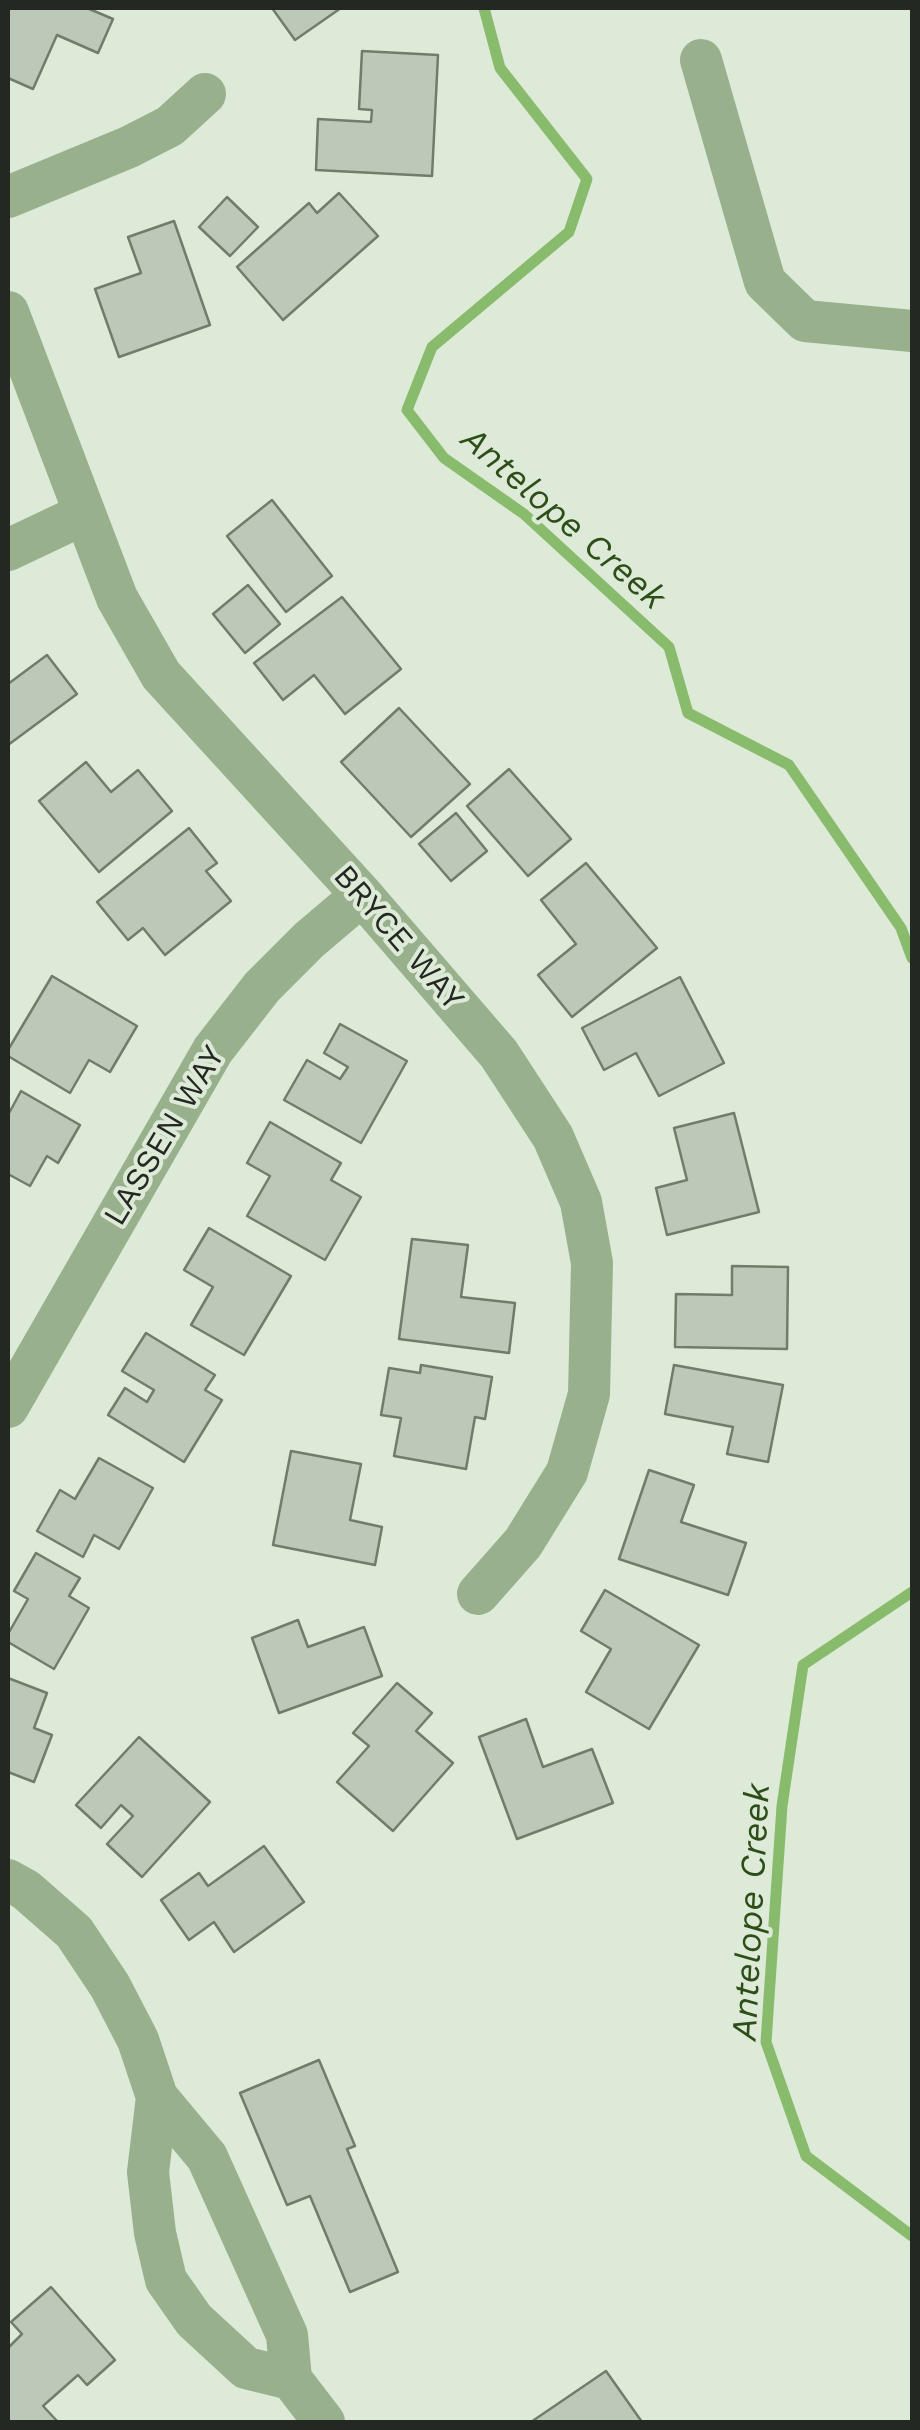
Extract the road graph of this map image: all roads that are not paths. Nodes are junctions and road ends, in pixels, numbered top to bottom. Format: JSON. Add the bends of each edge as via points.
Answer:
{"nodes":[{"id":1,"x":700,"y":60,"type":"dead end"},
{"id":2,"x":205,"y":94,"type":"dead end"},
{"id":3,"x":8,"y":197,"type":"edge"},
{"id":4,"x":8,"y":312,"type":"edge"},
{"id":5,"x":912,"y":331,"type":"edge"},
{"id":6,"x":84,"y":514,"type":"junction"},
{"id":7,"x":8,"y":550,"type":"edge"},
{"id":8,"x":362,"y":896,"type":"junction"},
{"id":9,"x":8,"y":1407,"type":"edge"},
{"id":10,"x":478,"y":1594,"type":"dead end"},
{"id":11,"x":8,"y":1880,"type":"edge"},
{"id":12,"x":157,"y":2097,"type":"junction"},
{"id":13,"x":291,"y":2379,"type":"junction"},
{"id":14,"x":324,"y":2422,"type":"edge"}],
"edges":[{"from":1,"to":5,"type":"street","via":[[765,282],[805,321]]},
{"from":2,"to":3,"type":"street","via":[[170,126]]},
{"from":4,"to":6,"type":"street","name":"BRYCE WAY"},
{"from":6,"to":7,"type":"street"},
{"from":6,"to":8,"type":"street","name":"BRYCE WAY","via":[[117,598],[161,675]]},
{"from":8,"to":9,"type":"street","name":"LASSEN WAY","via":[[262,987],[213,1050]]},
{"from":8,"to":10,"type":"street","name":"BRYCE WAY","via":[[499,1054],[553,1137],[581,1202],[592,1263],[589,1394],[567,1472],[523,1543]]},
{"from":11,"to":12,"type":"street","via":[[74,1932],[138,2040]]},
{"from":12,"to":13,"type":"street","via":[[207,2157],[287,2335]]},
{"from":12,"to":13,"type":"street","via":[[148,2172],[166,2280],[194,2320],[246,2368]]},
{"from":13,"to":14,"type":"street"}]}
